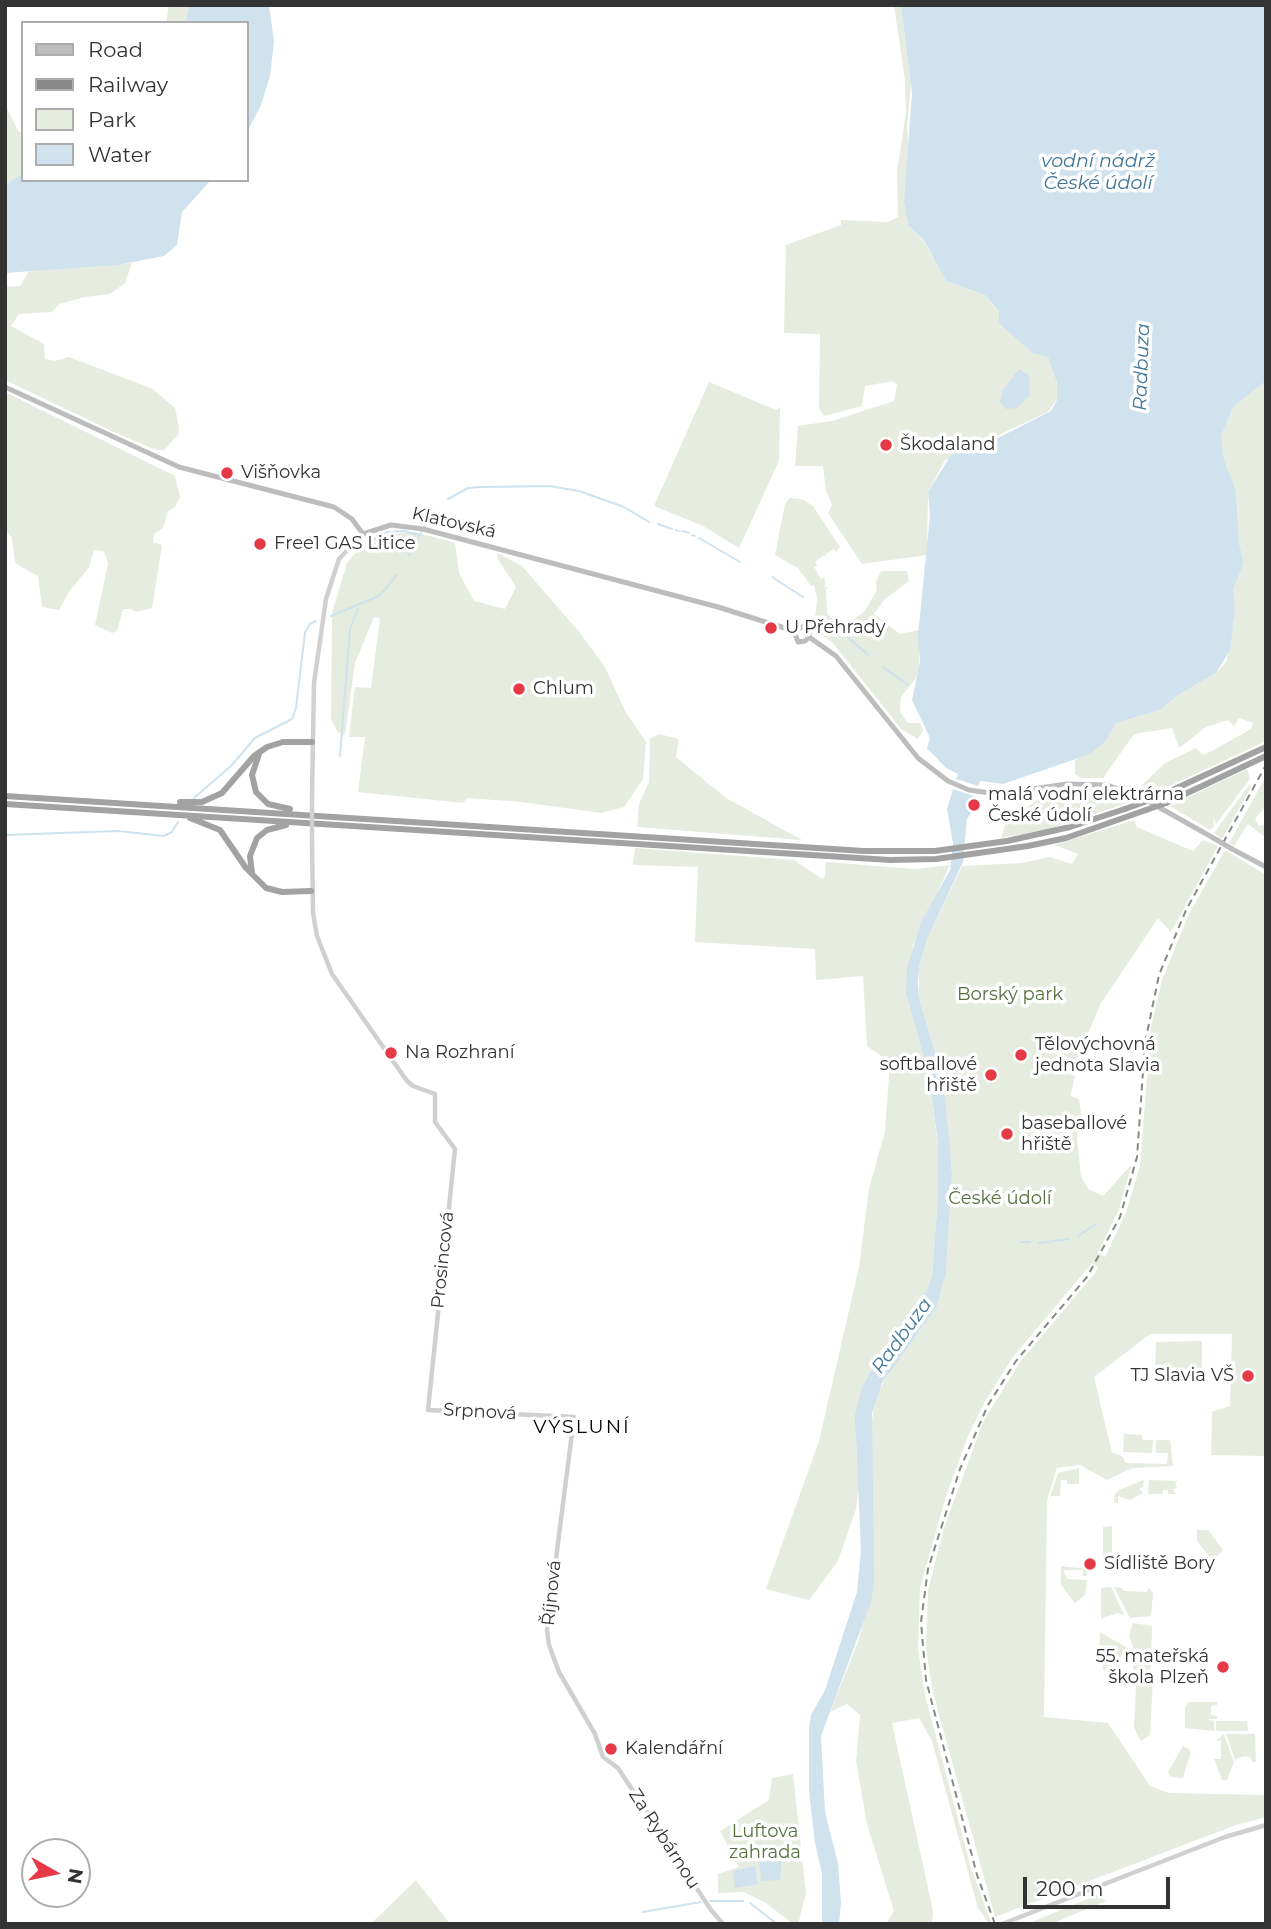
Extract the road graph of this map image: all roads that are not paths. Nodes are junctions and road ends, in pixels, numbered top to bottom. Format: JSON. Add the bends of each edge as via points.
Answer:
{"nodes":[{"id":1,"x":5,"y":387,"type":"edge"},
{"id":2,"x":363,"y":534,"type":"junction"},
{"id":3,"x":794,"y":631,"type":"junction"},
{"id":4,"x":809,"y":636,"type":"junction"},
{"id":5,"x":312,"y":742,"type":"junction"},
{"id":6,"x":1266,"y":747,"type":"edge"},
{"id":7,"x":260,"y":752,"type":"junction"},
{"id":8,"x":1266,"y":756,"type":"edge"},
{"id":9,"x":5,"y":796,"type":"edge"},
{"id":10,"x":5,"y":804,"type":"edge"},
{"id":11,"x":144,"y":804,"type":"junction"},
{"id":12,"x":163,"y":813,"type":"junction"},
{"id":13,"x":321,"y":816,"type":"junction"},
{"id":14,"x":378,"y":828,"type":"junction"},
{"id":15,"x":1266,"y":867,"type":"edge"},
{"id":16,"x":252,"y":875,"type":"junction"},
{"id":17,"x":311,"y":891,"type":"junction"},
{"id":18,"x":428,"y":1410,"type":"joint"},
{"id":19,"x":574,"y":1418,"type":"joint"},
{"id":20,"x":603,"y":1757,"type":"joint"},
{"id":21,"x":1266,"y":1825,"type":"edge"},
{"id":22,"x":723,"y":1924,"type":"edge"},
{"id":23,"x":1002,"y":1924,"type":"edge"}],
"edges":[{"from":1,"to":2,"type":"main road","via":[[179,467],[334,507],[347,514]]},
{"from":2,"to":3,"type":"main road","name":"Klatovská","via":[[391,525],[426,529]]},
{"from":2,"to":5,"type":"street","via":[[343,552],[331,579],[318,646]]},
{"from":3,"to":4,"type":"main road","via":[[804,626]]},
{"from":3,"to":4,"type":"main road","via":[[798,642]]},
{"from":4,"to":15,"type":"main road","bridge":true,"via":[[831,651],[918,758],[948,781],[990,793],[1077,783],[1125,790]]},
{"from":5,"to":7,"type":"highway","via":[[278,743]]},
{"from":5,"to":17,"type":"street","bridge":true},
{"from":6,"to":13,"type":"highway","bridge":true,"via":[[1125,809],[1049,833],[935,850],[798,847]]},
{"from":7,"to":11,"type":"highway","via":[[227,790],[209,800]]},
{"from":7,"to":13,"type":"highway","via":[[252,775],[259,797],[279,808]]},
{"from":8,"to":14,"type":"highway","bridge":true,"via":[[1166,803],[1066,838],[936,859],[824,857]]},
{"from":9,"to":11,"type":"highway"},
{"from":10,"to":12,"type":"highway"},
{"from":11,"to":13,"type":"highway"},
{"from":12,"to":14,"type":"highway"},
{"from":12,"to":16,"type":"highway","via":[[220,830]]},
{"from":14,"to":16,"type":"highway","via":[[361,831],[286,825],[267,830],[251,850]]},
{"from":16,"to":17,"type":"highway","via":[[272,890]]},
{"from":17,"to":18,"type":"street","name":"Prosincová","via":[[317,936],[332,974],[407,1081],[435,1094],[438,1129],[455,1149]]},
{"from":18,"to":19,"type":"street","name":"Srpnová"},
{"from":19,"to":20,"type":"street","name":"Říjnová","via":[[548,1641]]},
{"from":20,"to":22,"type":"street","name":"Za Rybárnou","via":[[618,1768]]},
{"from":21,"to":23,"type":"street","via":[[1224,1837]]}]}
